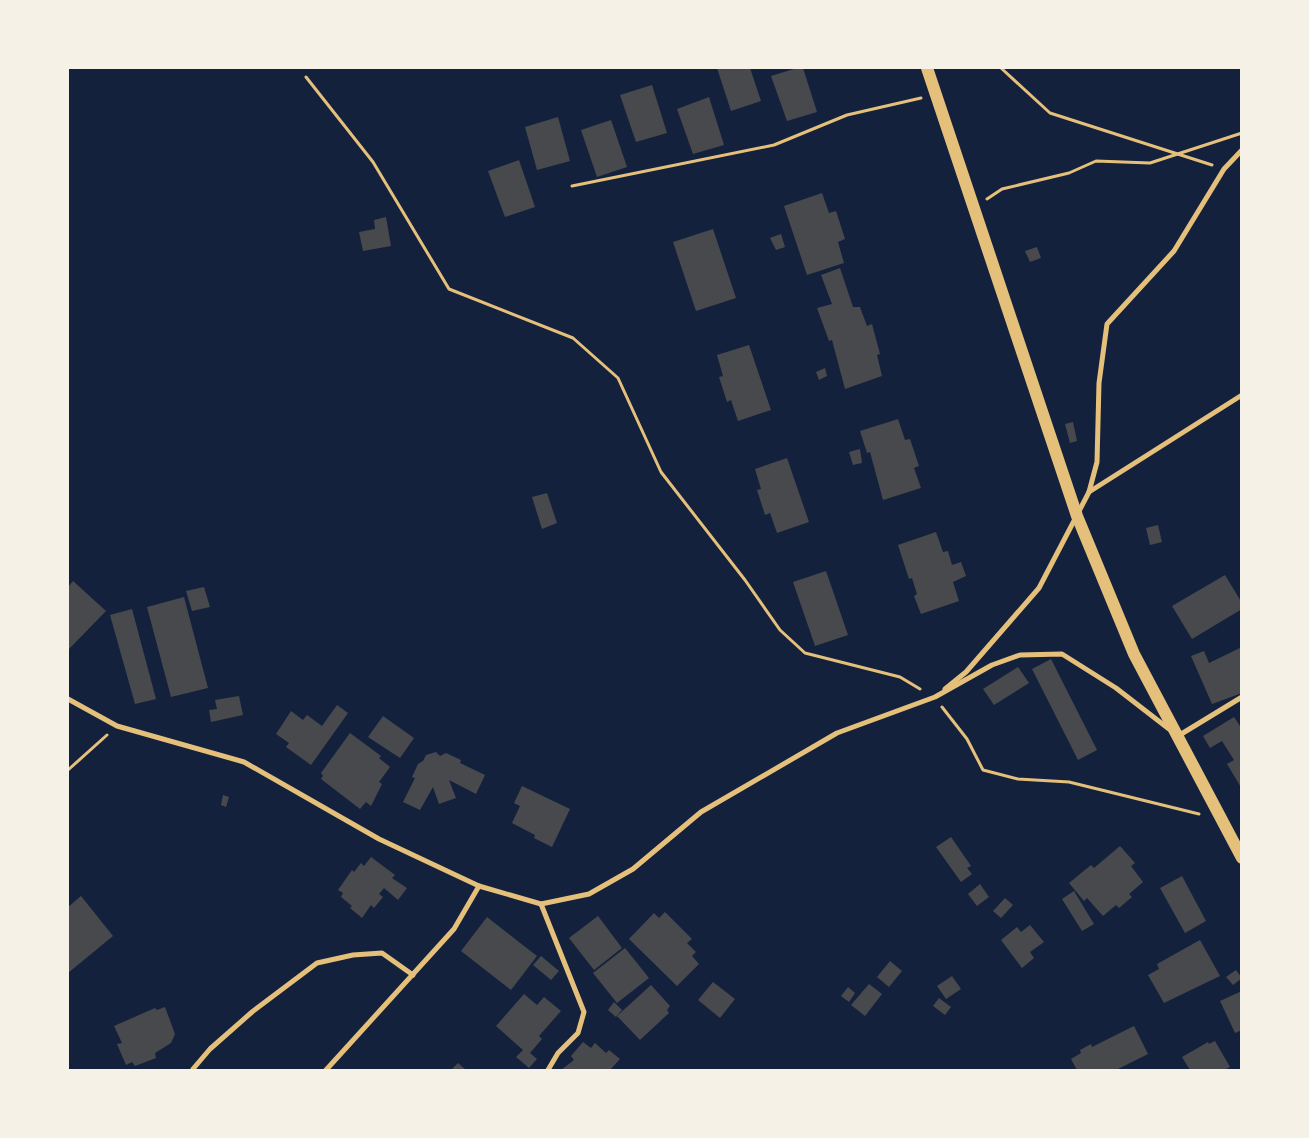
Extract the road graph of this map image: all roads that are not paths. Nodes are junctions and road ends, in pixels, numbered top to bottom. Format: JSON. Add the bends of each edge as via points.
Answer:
{"nodes":[{"id":1,"x":927,"y":68,"type":"edge"},
{"id":2,"x":1242,"y":150,"type":"edge"},
{"id":3,"x":1242,"y":395,"type":"edge"},
{"id":4,"x":1089,"y":492,"type":"junction"},
{"id":5,"x":1077,"y":516,"type":"junction"},
{"id":6,"x":935,"y":697,"type":"junction"},
{"id":7,"x":1242,"y":697,"type":"edge"},
{"id":8,"x":68,"y":699,"type":"edge"},
{"id":9,"x":1178,"y":736,"type":"junction"},
{"id":10,"x":1242,"y":858,"type":"edge"},
{"id":11,"x":479,"y":886,"type":"junction"},
{"id":12,"x":541,"y":904,"type":"junction"},
{"id":13,"x":413,"y":975,"type":"junction"},
{"id":14,"x":193,"y":1070,"type":"edge"},
{"id":15,"x":326,"y":1070,"type":"edge"},
{"id":16,"x":548,"y":1070,"type":"edge"}],
"edges":[{"from":1,"to":5,"type":"main road"},
{"from":2,"to":4,"type":"street","via":[[1224,169],[1174,251],[1107,324],[1099,383],[1096,462]]},
{"from":3,"to":4,"type":"street"},
{"from":4,"to":5,"type":"street"},
{"from":5,"to":6,"type":"street","via":[[1039,588],[966,672]]},
{"from":5,"to":9,"type":"main road","via":[[1134,654]]},
{"from":6,"to":9,"type":"street","via":[[992,665],[1020,655],[1062,654],[1116,688]]},
{"from":6,"to":12,"type":"street","via":[[837,733],[701,812],[633,869],[589,894]]},
{"from":7,"to":9,"type":"street"},
{"from":8,"to":11,"type":"street","via":[[117,726],[244,762],[379,839]]},
{"from":9,"to":10,"type":"main road"},
{"from":11,"to":12,"type":"street"},
{"from":11,"to":13,"type":"street","via":[[454,929]]},
{"from":12,"to":16,"type":"street","via":[[584,1012],[578,1032],[558,1053]]},
{"from":13,"to":14,"type":"street","via":[[382,953],[317,962],[245,1018],[210,1049]]},
{"from":13,"to":15,"type":"street"}]}
